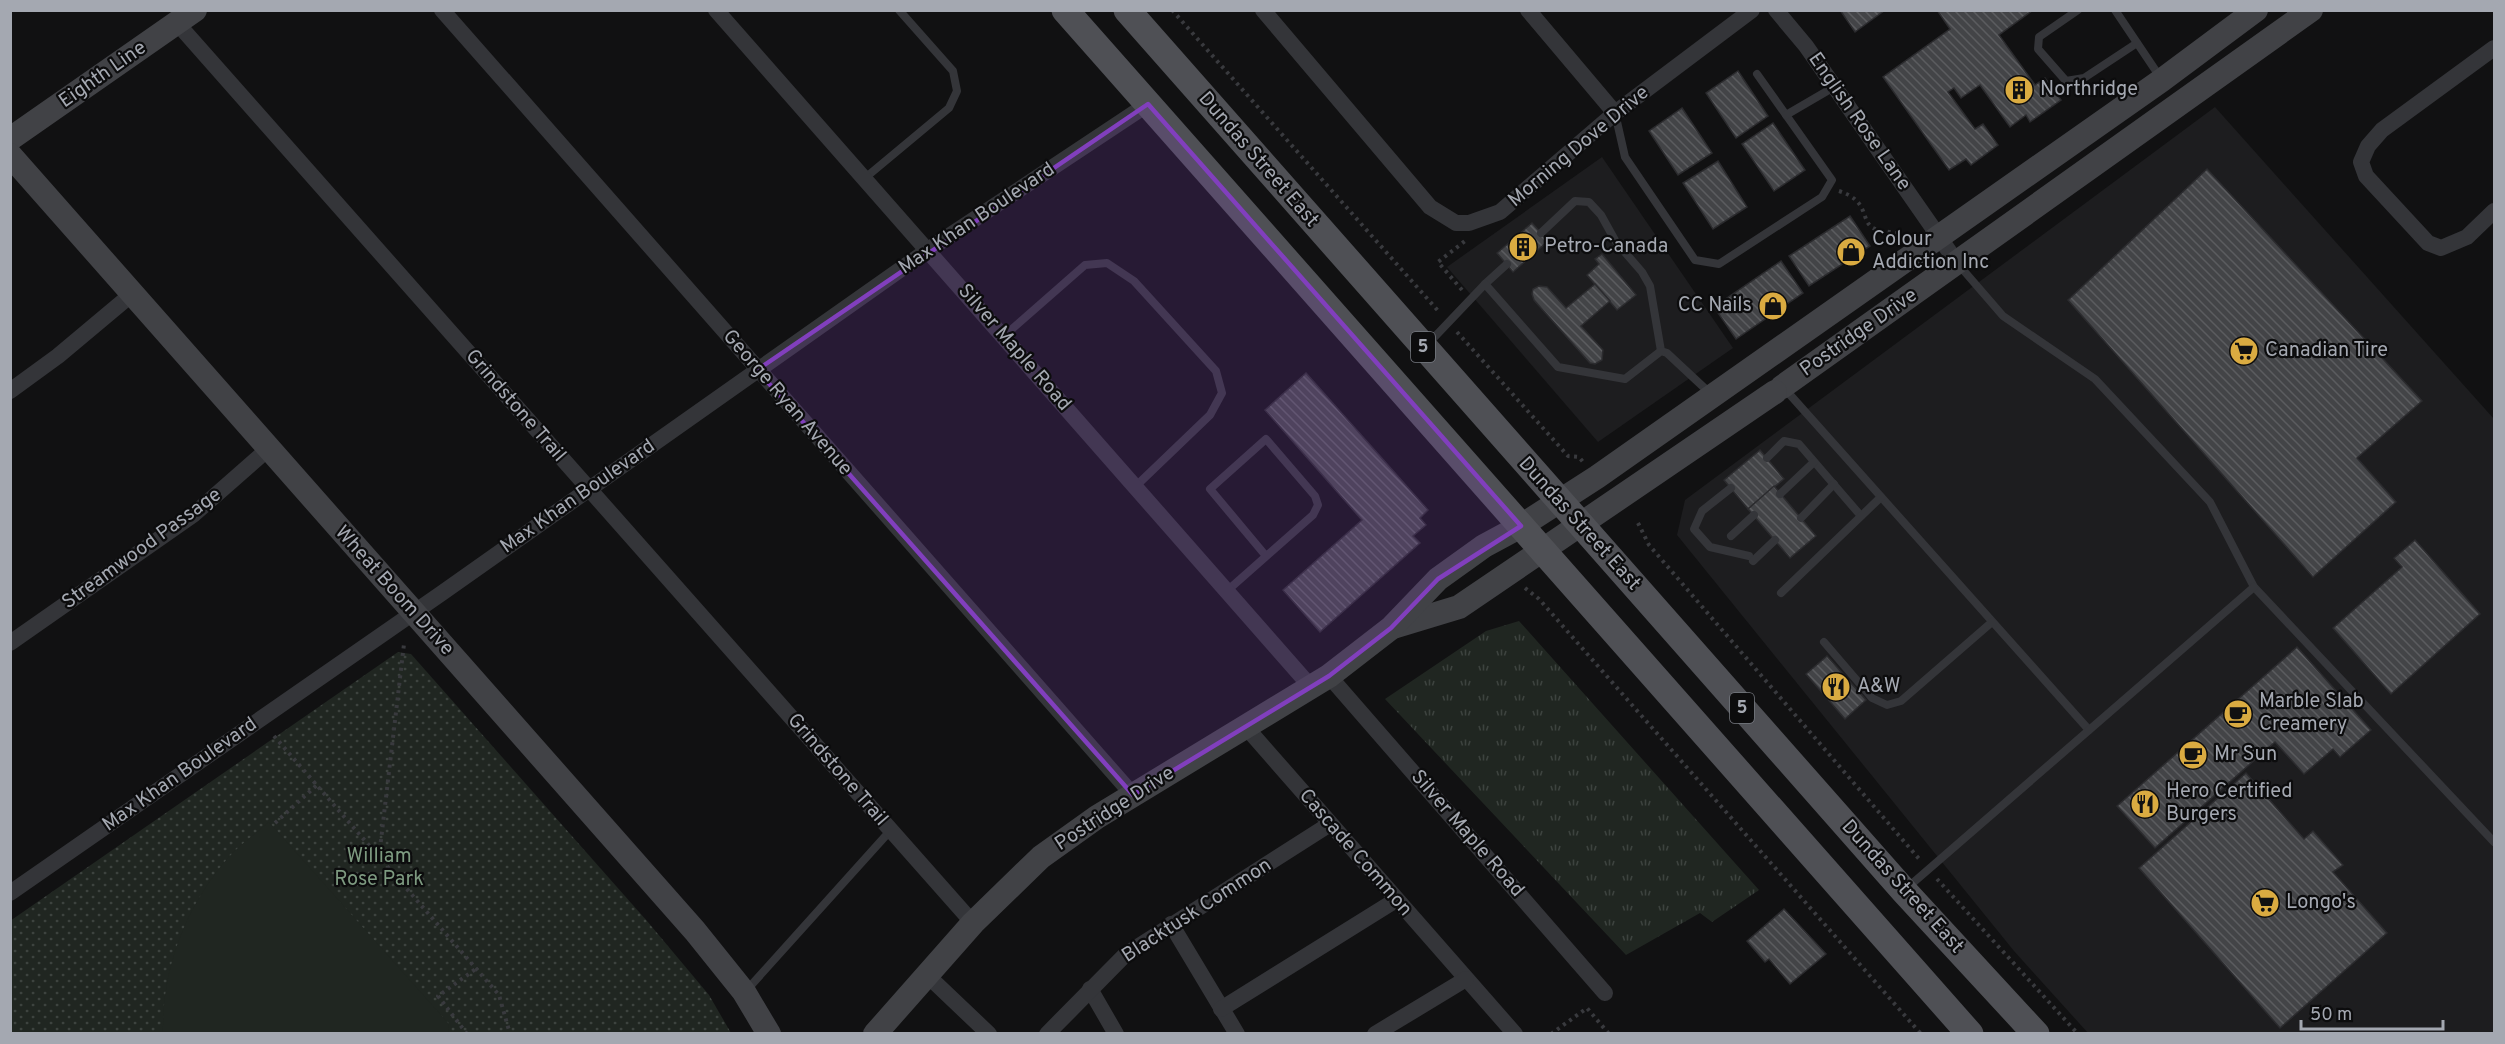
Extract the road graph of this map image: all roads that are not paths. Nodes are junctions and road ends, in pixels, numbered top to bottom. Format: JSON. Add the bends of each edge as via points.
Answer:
{"nodes":[{"id":1,"x":441,"y":10,"type":"edge"},
{"id":2,"x":716,"y":10,"type":"edge"},
{"id":3,"x":899,"y":10,"type":"edge"},
{"id":4,"x":1065,"y":10,"type":"edge"},
{"id":5,"x":1127,"y":10,"type":"edge"},
{"id":6,"x":1263,"y":10,"type":"edge"},
{"id":7,"x":1528,"y":10,"type":"edge"},
{"id":8,"x":1752,"y":10,"type":"edge"},
{"id":9,"x":1776,"y":10,"type":"edge"},
{"id":10,"x":2078,"y":10,"type":"edge"},
{"id":11,"x":2115,"y":10,"type":"edge"},
{"id":12,"x":2256,"y":10,"type":"edge"},
{"id":13,"x":2304,"y":13,"type":"edge"},
{"id":14,"x":186,"y":17,"type":"edge"},
{"id":15,"x":2137,"y":43,"type":"junction"},
{"id":16,"x":2494,"y":48,"type":"edge"},
{"id":17,"x":1757,"y":74,"type":"dead end"},
{"id":18,"x":2162,"y":80,"type":"junction"},
{"id":19,"x":1834,"y":87,"type":"junction"},
{"id":20,"x":1148,"y":104,"type":"junction"},
{"id":21,"x":1615,"y":113,"type":"junction"},
{"id":22,"x":1786,"y":115,"type":"junction"},
{"id":23,"x":10,"y":139,"type":"edge"},
{"id":24,"x":10,"y":154,"type":"edge"},
{"id":25,"x":865,"y":178,"type":"junction"},
{"id":26,"x":2494,"y":211,"type":"edge"},
{"id":27,"x":1541,"y":233,"type":"dead end"},
{"id":28,"x":1939,"y":236,"type":"junction"},
{"id":29,"x":928,"y":250,"type":"junction"},
{"id":30,"x":1507,"y":264,"type":"dead end"},
{"id":31,"x":1958,"y":264,"type":"junction"},
{"id":32,"x":1485,"y":284,"type":"junction"},
{"id":33,"x":132,"y":294,"type":"junction"},
{"id":34,"x":1004,"y":336,"type":"junction"},
{"id":35,"x":1424,"y":348,"type":"junction"},
{"id":36,"x":1661,"y":351,"type":"junction"},
{"id":37,"x":757,"y":370,"type":"junction"},
{"id":38,"x":1779,"y":389,"type":"junction"},
{"id":39,"x":10,"y":391,"type":"edge"},
{"id":40,"x":1712,"y":395,"type":"junction"},
{"id":41,"x":268,"y":449,"type":"junction"},
{"id":42,"x":1767,"y":458,"type":"dead end"},
{"id":43,"x":1814,"y":462,"type":"junction"},
{"id":44,"x":1834,"y":484,"type":"junction"},
{"id":45,"x":1136,"y":486,"type":"junction"},
{"id":46,"x":1731,"y":488,"type":"dead end"},
{"id":47,"x":588,"y":489,"type":"junction"},
{"id":48,"x":1780,"y":494,"type":"dead end"},
{"id":49,"x":1881,"y":496,"type":"junction"},
{"id":50,"x":1559,"y":501,"type":"junction"},
{"id":51,"x":1754,"y":515,"type":"dead end"},
{"id":52,"x":1861,"y":516,"type":"junction"},
{"id":53,"x":1800,"y":518,"type":"dead end"},
{"id":54,"x":1580,"y":525,"type":"junction"},
{"id":55,"x":1521,"y":526,"type":"junction"},
{"id":56,"x":1731,"y":536,"type":"dead end"},
{"id":57,"x":1775,"y":540,"type":"dead end"},
{"id":58,"x":1542,"y":550,"type":"junction"},
{"id":59,"x":1266,"y":555,"type":"junction"},
{"id":60,"x":2254,"y":587,"type":"junction"},
{"id":61,"x":1227,"y":590,"type":"junction"},
{"id":62,"x":1781,"y":593,"type":"dead end"},
{"id":63,"x":413,"y":613,"type":"junction"},
{"id":64,"x":1992,"y":622,"type":"junction"},
{"id":65,"x":1391,"y":628,"type":"junction"},
{"id":66,"x":1824,"y":642,"type":"dead end"},
{"id":67,"x":10,"y":643,"type":"edge"},
{"id":68,"x":1320,"y":682,"type":"junction"},
{"id":69,"x":1245,"y":726,"type":"junction"},
{"id":70,"x":2089,"y":730,"type":"junction"},
{"id":71,"x":1133,"y":795,"type":"junction"},
{"id":72,"x":1330,"y":824,"type":"junction"},
{"id":73,"x":890,"y":831,"type":"junction"},
{"id":74,"x":2494,"y":842,"type":"edge"},
{"id":75,"x":1904,"y":891,"type":"junction"},
{"id":76,"x":10,"y":893,"type":"edge"},
{"id":77,"x":1395,"y":900,"type":"junction"},
{"id":78,"x":973,"y":923,"type":"junction"},
{"id":79,"x":1171,"y":924,"type":"junction"},
{"id":80,"x":927,"y":975,"type":"junction"},
{"id":81,"x":1466,"y":979,"type":"junction"},
{"id":82,"x":1090,"y":989,"type":"junction"},
{"id":83,"x":744,"y":992,"type":"junction"},
{"id":84,"x":1605,"y":993,"type":"dead end"},
{"id":85,"x":1221,"y":1009,"type":"junction"},
{"id":86,"x":769,"y":1034,"type":"edge"},
{"id":87,"x":875,"y":1034,"type":"edge"},
{"id":88,"x":989,"y":1034,"type":"edge"},
{"id":89,"x":1047,"y":1034,"type":"edge"},
{"id":90,"x":1116,"y":1034,"type":"edge"},
{"id":91,"x":1237,"y":1034,"type":"edge"},
{"id":92,"x":1375,"y":1034,"type":"edge"},
{"id":93,"x":1515,"y":1034,"type":"edge"},
{"id":94,"x":1970,"y":1034,"type":"edge"},
{"id":95,"x":2036,"y":1034,"type":"edge"}],
"edges":[{"from":1,"to":37,"type":"street","name":"George Ryan Avenue"},
{"from":2,"to":25,"type":"street","name":"Silver Maple Road"},
{"from":3,"to":25,"type":"lane","via":[[953,71],[957,91],[949,108]]},
{"from":4,"to":20,"type":"main road","number":"5"},
{"from":5,"to":35,"type":"main road","name":"Dundas Street East","number":"5"},
{"from":6,"to":21,"type":"street","name":"Morning Dove Drive","via":[[1430,207],[1456,223],[1469,223],[1500,212]]},
{"from":7,"to":21,"type":"street"},
{"from":8,"to":21,"type":"street","name":"Morning Dove Drive"},
{"from":9,"to":19,"type":"street","name":"English Rose Lane"},
{"from":10,"to":15,"type":"lane","via":[[2039,37],[2038,49],[2066,81],[2084,78]]},
{"from":11,"to":15,"type":"lane"},
{"from":12,"to":18,"type":"street","name":"Postridge Drive"},
{"from":13,"to":31,"type":"street","name":"Postridge Drive"},
{"from":14,"to":23,"type":"street","name":"Eighth Line"},
{"from":14,"to":47,"type":"street","name":"Grindstone Trail"},
{"from":15,"to":18,"type":"lane"},
{"from":16,"to":26,"type":"street","via":[[2382,130],[2361,162],[2366,176],[2428,243],[2441,248],[2467,237]]},
{"from":17,"to":22,"type":"lane"},
{"from":18,"to":28,"type":"street","name":"Postridge Drive"},
{"from":19,"to":22,"type":"lane"},
{"from":19,"to":28,"type":"street","name":"English Rose Lane"},
{"from":20,"to":29,"type":"street","name":"Max Khan Boulevard"},
{"from":20,"to":55,"type":"main road","number":"5"},
{"from":21,"to":22,"type":"lane","via":[[1625,157],[1695,260],[1719,264],[1822,197],[1832,180]]},
{"from":24,"to":33,"type":"street","name":"Wheat Boom Drive"},
{"from":25,"to":29,"type":"street","name":"Silver Maple Road"},
{"from":27,"to":36,"type":"lane","via":[[1575,201],[1589,202],[1650,285]]},
{"from":28,"to":31,"type":"street","name":"English Rose Lane"},
{"from":28,"to":40,"type":"street","name":"Postridge Drive"},
{"from":29,"to":34,"type":"street","name":"Silver Maple Road"},
{"from":29,"to":37,"type":"street","name":"Max Khan Boulevard"},
{"from":30,"to":32,"type":"lane"},
{"from":31,"to":38,"type":"street","name":"Postridge Drive"},
{"from":31,"to":60,"type":"lane","via":[[2003,316],[2095,379],[2210,502]]},
{"from":32,"to":35,"type":"lane"},
{"from":32,"to":36,"type":"lane","via":[[1558,367],[1625,379]]},
{"from":33,"to":39,"type":"street"},
{"from":33,"to":41,"type":"street","name":"Wheat Boom Drive"},
{"from":34,"to":45,"type":"street","name":"Silver Maple Road"},
{"from":34,"to":45,"type":"lane","via":[[1085,265],[1107,262],[1134,281],[1216,371],[1222,393],[1210,415]]},
{"from":35,"to":50,"type":"main road","name":"Dundas Street East","number":"5"},
{"from":36,"to":40,"type":"lane"},
{"from":37,"to":47,"type":"street","name":"Max Khan Boulevard"},
{"from":37,"to":71,"type":"street","name":"George Ryan Avenue"},
{"from":38,"to":49,"type":"lane"},
{"from":38,"to":54,"type":"street","name":"Postridge Drive"},
{"from":40,"to":50,"type":"street","name":"Postridge Drive"},
{"from":41,"to":63,"type":"street","name":"Wheat Boom Drive"},
{"from":41,"to":67,"type":"street","name":"Streamwood Passage","via":[[193,515]]},
{"from":42,"to":43,"type":"lane","via":[[1784,441],[1799,444]]},
{"from":43,"to":44,"type":"lane"},
{"from":43,"to":48,"type":"lane"},
{"from":44,"to":52,"type":"lane"},
{"from":44,"to":53,"type":"lane"},
{"from":45,"to":61,"type":"street","name":"Silver Maple Road"},
{"from":46,"to":57,"type":"lane","via":[[1702,511],[1694,529],[1710,547],[1751,558]]},
{"from":47,"to":63,"type":"street","name":"Max Khan Boulevard"},
{"from":47,"to":73,"type":"street","name":"Grindstone Trail"},
{"from":49,"to":52,"type":"lane"},
{"from":49,"to":64,"type":"lane"},
{"from":50,"to":54,"type":"main road","name":"Dundas Street East","number":"5"},
{"from":50,"to":55,"type":"street","name":"Postridge Drive"},
{"from":51,"to":56,"type":"lane"},
{"from":52,"to":62,"type":"lane"},
{"from":54,"to":58,"type":"street","name":"Postridge Drive"},
{"from":54,"to":75,"type":"main road","name":"Dundas Street East","number":"5"},
{"from":55,"to":58,"type":"main road","number":"5"},
{"from":55,"to":65,"type":"street","name":"Postridge Drive","via":[[1484,546],[1438,579]]},
{"from":58,"to":65,"type":"street","name":"Postridge Drive","via":[[1459,607]]},
{"from":58,"to":94,"type":"main road","number":"5"},
{"from":59,"to":59,"type":"lane","via":[[1313,515],[1318,505],[1315,496],[1266,438],[1210,489]]},
{"from":59,"to":61,"type":"lane"},
{"from":60,"to":70,"type":"lane"},
{"from":60,"to":74,"type":"lane"},
{"from":61,"to":68,"type":"street","name":"Silver Maple Road"},
{"from":63,"to":76,"type":"street","name":"Max Khan Boulevard"},
{"from":63,"to":83,"type":"street","name":"Wheat Boom Drive","via":[[670,902]]},
{"from":64,"to":66,"type":"lane","via":[[1901,701],[1887,705],[1872,698]]},
{"from":64,"to":70,"type":"lane"},
{"from":65,"to":68,"type":"street","name":"Postridge Drive"},
{"from":68,"to":69,"type":"street","name":"Postridge Drive"},
{"from":68,"to":84,"type":"street","name":"Silver Maple Road"},
{"from":69,"to":71,"type":"street","name":"Postridge Drive"},
{"from":69,"to":72,"type":"street","name":"Cascade Common"},
{"from":70,"to":75,"type":"lane"},
{"from":71,"to":78,"type":"street","name":"Postridge Drive","via":[[1041,857]]},
{"from":72,"to":77,"type":"street","name":"Cascade Common"},
{"from":72,"to":79,"type":"street","name":"Blacktusk Common"},
{"from":73,"to":78,"type":"street","name":"Grindstone Trail"},
{"from":73,"to":83,"type":"lane"},
{"from":75,"to":95,"type":"main road","name":"Dundas Street East","number":"5"},
{"from":77,"to":81,"type":"street","name":"Cascade Common"},
{"from":77,"to":85,"type":"street"},
{"from":78,"to":80,"type":"street","name":"Postridge Drive"},
{"from":79,"to":82,"type":"street","name":"Blacktusk Common","via":[[1125,955]]},
{"from":79,"to":85,"type":"street"},
{"from":80,"to":87,"type":"street","name":"Postridge Drive"},
{"from":80,"to":88,"type":"street"},
{"from":81,"to":92,"type":"street"},
{"from":81,"to":93,"type":"street","name":"Cascade Common"},
{"from":82,"to":89,"type":"street","name":"Blacktusk Common"},
{"from":82,"to":90,"type":"street"},
{"from":83,"to":86,"type":"street","name":"Wheat Boom Drive"},
{"from":85,"to":91,"type":"street"}]}
